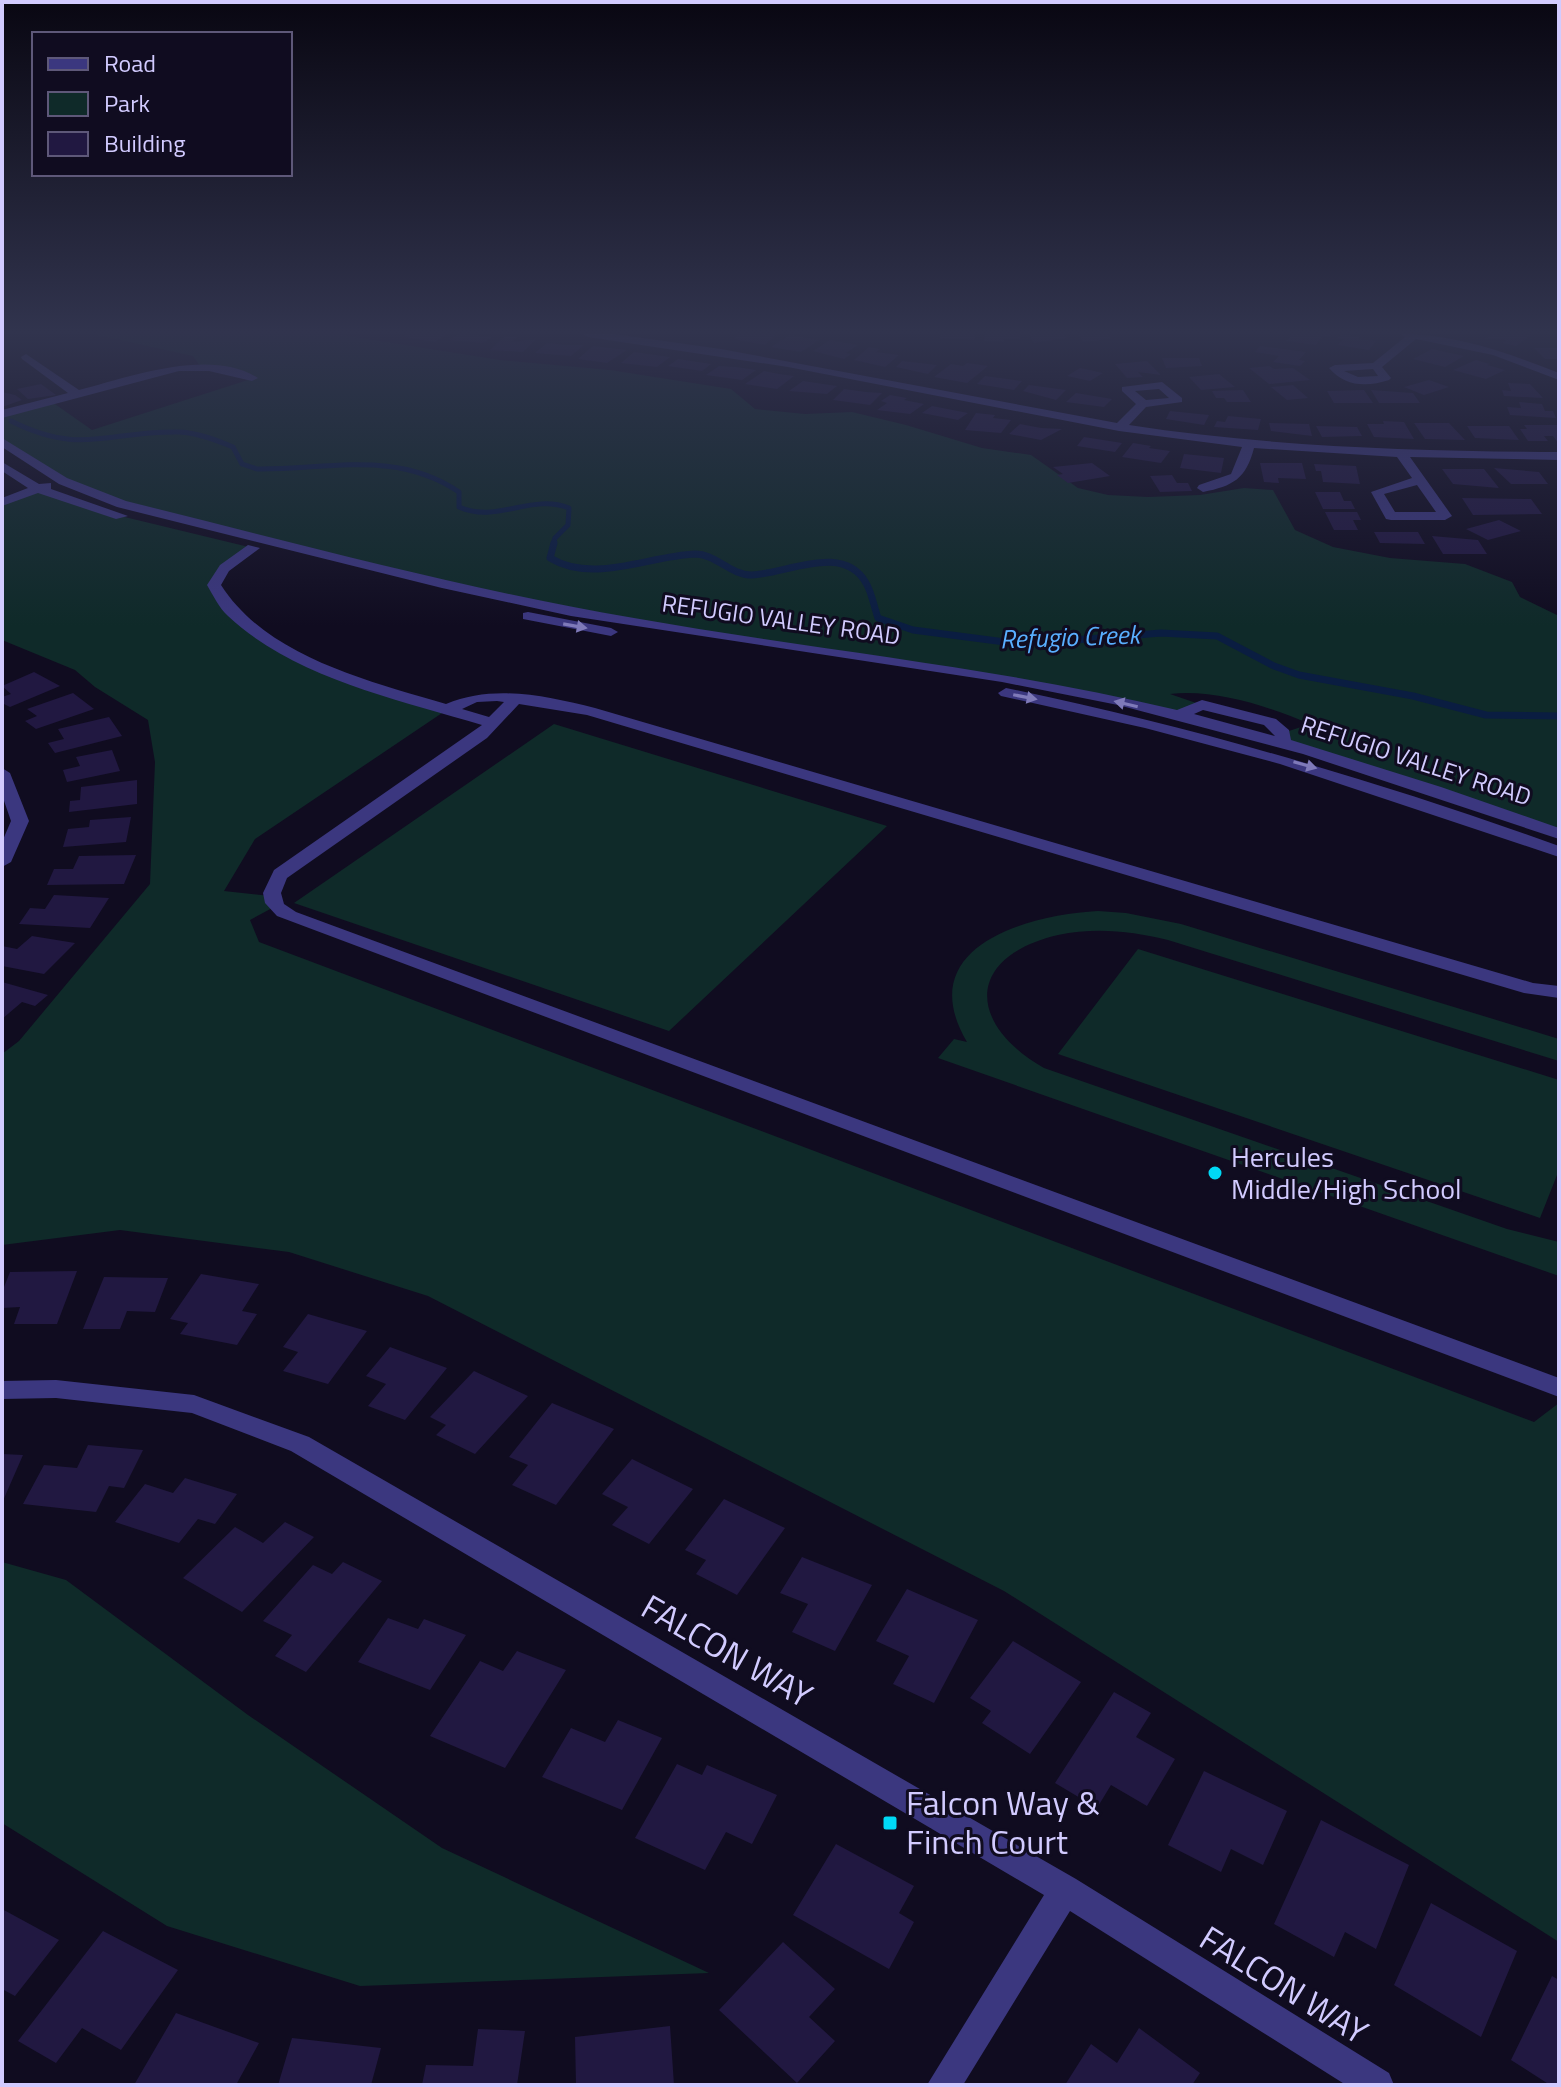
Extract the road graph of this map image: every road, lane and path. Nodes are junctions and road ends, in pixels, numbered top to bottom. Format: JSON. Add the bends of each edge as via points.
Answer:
{"nodes":[{"id":1,"x":1151,"y":431,"type":"edge"},
{"id":2,"x":2,"y":442,"type":"edge"},
{"id":3,"x":1249,"y":445,"type":"junction"},
{"id":4,"x":1402,"y":455,"type":"junction"},
{"id":5,"x":1559,"y":456,"type":"edge"},
{"id":6,"x":2,"y":466,"type":"edge"},
{"id":7,"x":1419,"y":480,"type":"junction"},
{"id":8,"x":63,"y":481,"type":"junction"},
{"id":9,"x":1203,"y":488,"type":"dead end"},
{"id":10,"x":38,"y":489,"type":"junction"},
{"id":11,"x":2,"y":502,"type":"edge"},
{"id":12,"x":253,"y":548,"type":"junction"},
{"id":13,"x":516,"y":698,"type":"junction"},
{"id":14,"x":448,"y":709,"type":"junction"},
{"id":15,"x":492,"y":723,"type":"junction"},
{"id":16,"x":1276,"y":749,"type":"junction"},
{"id":17,"x":2,"y":773,"type":"edge"},
{"id":18,"x":1559,"y":834,"type":"edge"},
{"id":19,"x":1559,"y":852,"type":"edge"},
{"id":20,"x":2,"y":862,"type":"edge"},
{"id":21,"x":1559,"y":992,"type":"edge"},
{"id":22,"x":1559,"y":1388,"type":"edge"},
{"id":23,"x":2,"y":1390,"type":"edge"},
{"id":24,"x":1065,"y":1890,"type":"junction"},
{"id":25,"x":944,"y":2085,"type":"edge"},
{"id":26,"x":1377,"y":2085,"type":"edge"}],
"edges":[{"from":1,"to":3,"type":"street"},
{"from":2,"to":8,"type":"street","name":"REFUGIO VALLEY ROAD"},
{"from":3,"to":4,"type":"street"},
{"from":3,"to":9,"type":"street","via":[[1239,477]]},
{"from":4,"to":5,"type":"street"},
{"from":4,"to":7,"type":"street"},
{"from":6,"to":10,"type":"street","name":"REFUGIO VALLEY ROAD"},
{"from":7,"to":7,"type":"street","via":[[1445,516],[1391,516],[1377,492]]},
{"from":8,"to":10,"type":"street"},
{"from":16,"to":8,"type":"street","name":"REFUGIO VALLEY ROAD","one_way":true,"via":[[1283,733],[1270,722],[1202,705],[1178,715],[889,659],[525,602],[122,504]]},
{"from":10,"to":11,"type":"street"},
{"from":10,"to":12,"type":"street","name":"REFUGIO VALLEY ROAD","via":[[104,512]]},
{"from":12,"to":14,"type":"street","via":[[217,576],[214,585],[227,609],[293,653]]},
{"from":12,"to":16,"type":"street","name":"REFUGIO VALLEY ROAD","one_way":true,"via":[[565,624],[965,685]]},
{"from":13,"to":14,"type":"street","via":[[474,698]]},
{"from":13,"to":15,"type":"street"},
{"from":13,"to":21,"type":"street","via":[[589,711],[1531,989]]},
{"from":14,"to":15,"type":"street"},
{"from":15,"to":22,"type":"street","via":[[280,874],[270,896],[274,907]]},
{"from":16,"to":18,"type":"street","name":"REFUGIO VALLEY ROAD","via":[[1452,795]]},
{"from":16,"to":19,"type":"street","name":"REFUGIO VALLEY ROAD","one_way":true},
{"from":17,"to":20,"type":"street","via":[[20,821]]},
{"from":23,"to":24,"type":"street","name":"FALCON WAY","via":[[56,1389],[194,1404],[300,1444]]},
{"from":24,"to":25,"type":"street"},
{"from":24,"to":26,"type":"street","name":"FALCON WAY"}]}
